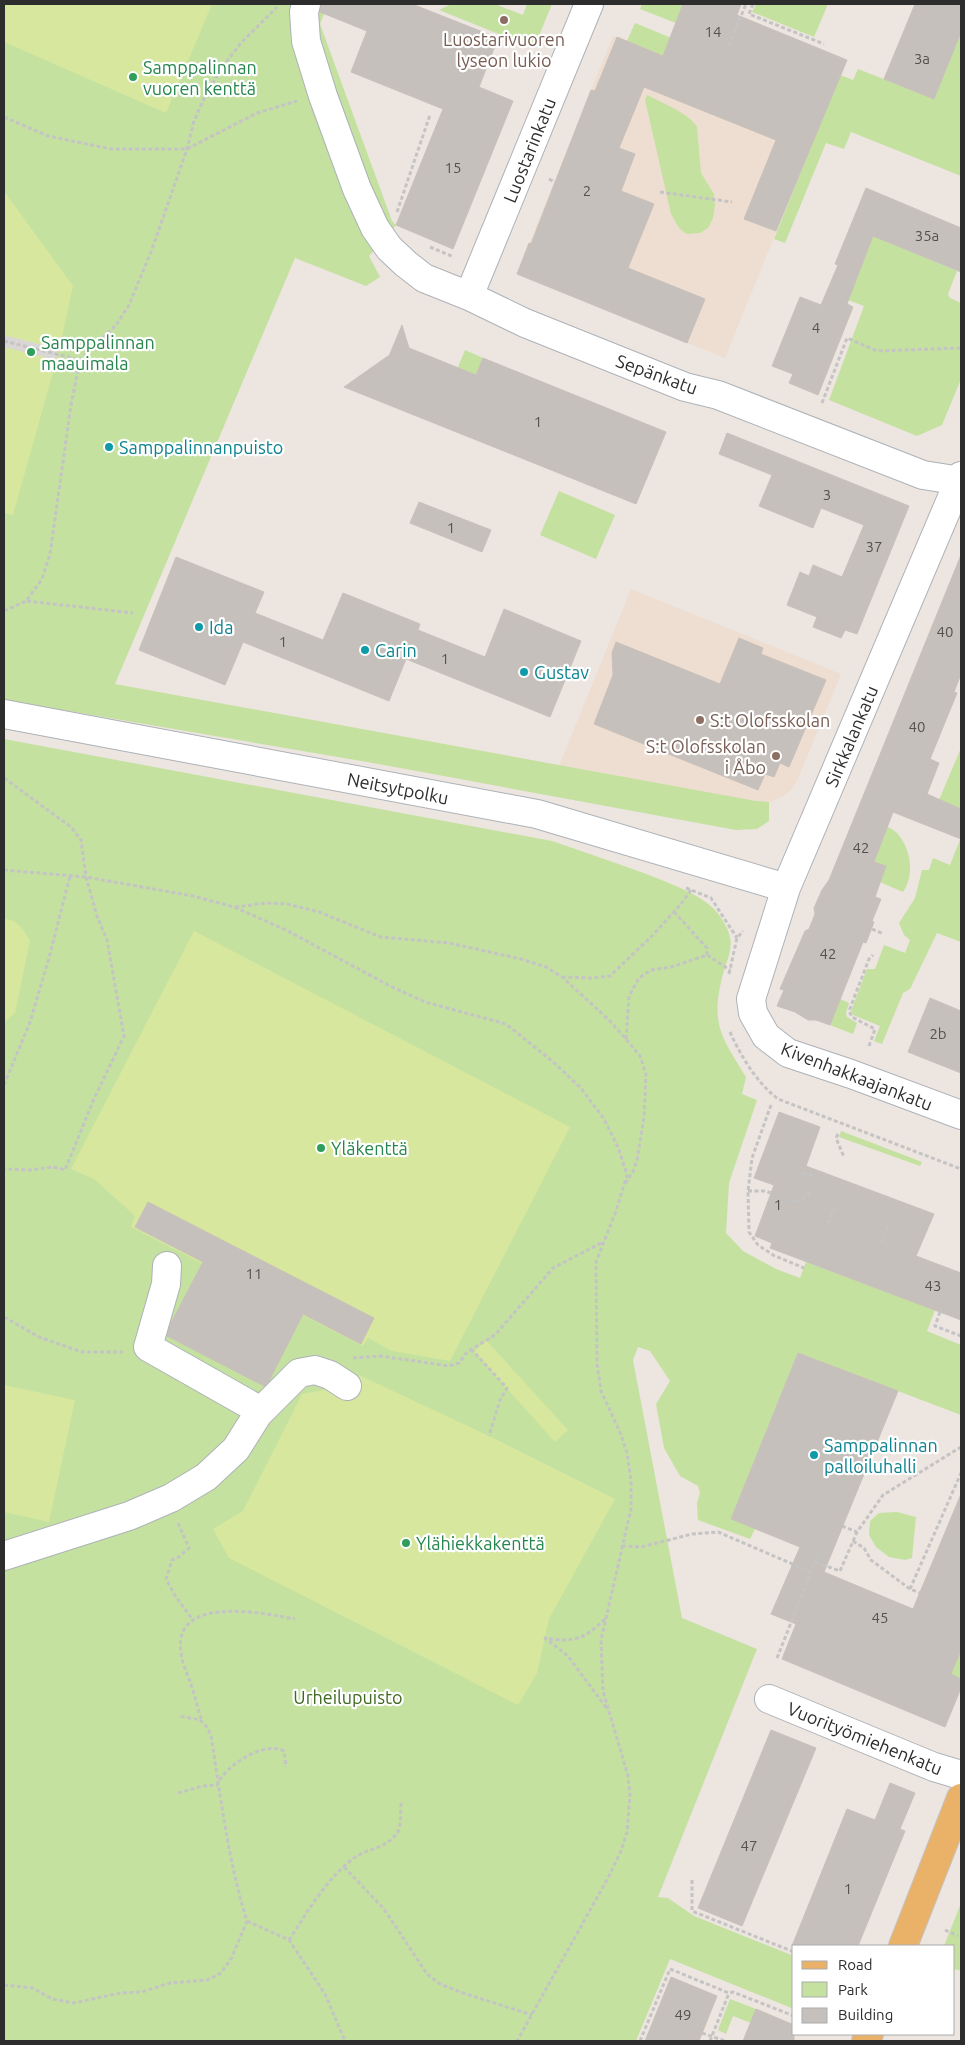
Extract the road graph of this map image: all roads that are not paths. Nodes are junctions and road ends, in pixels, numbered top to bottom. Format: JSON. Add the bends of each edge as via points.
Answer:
{"nodes":[{"id":1,"x":306,"y":4,"type":"edge"},
{"id":2,"x":589,"y":4,"type":"edge"},
{"id":3,"x":468,"y":296,"type":"junction"},
{"id":4,"x":961,"y":479,"type":"edge"},
{"id":5,"x":4,"y":714,"type":"edge"},
{"id":6,"x":786,"y":888,"type":"junction"},
{"id":7,"x":751,"y":999,"type":"joint"},
{"id":8,"x":961,"y":1116,"type":"edge"},
{"id":9,"x":167,"y":1266,"type":"dead end"},
{"id":10,"x":348,"y":1386,"type":"dead end"},
{"id":11,"x":261,"y":1411,"type":"junction"},
{"id":12,"x":4,"y":1556,"type":"edge"},
{"id":13,"x":769,"y":1699,"type":"dead end"},
{"id":14,"x":961,"y":1775,"type":"edge"},
{"id":15,"x":961,"y":1798,"type":"edge"},
{"id":16,"x":903,"y":1945,"type":"edge"}],
"edges":[{"from":1,"to":3,"type":"street","name":"Sepänkatu","via":[[306,41],[323,96],[357,189],[384,223],[389,248],[424,278]]},
{"from":2,"to":3,"type":"street","name":"Luostarinkatu"},
{"from":3,"to":4,"type":"street","name":"Sepänkatu","via":[[525,323],[685,387],[718,394],[923,475]]},
{"from":4,"to":6,"type":"street","name":"Sirkkalankatu"},
{"from":5,"to":6,"type":"street","name":"Neitsytpolku","via":[[538,814]]},
{"from":6,"to":7,"type":"street","name":"Sirkkalankatu"},
{"from":7,"to":8,"type":"street","name":"Kivenhakkaajankatu","via":[[759,1025],[775,1045],[788,1053]]},
{"from":9,"to":11,"type":"street","via":[[166,1284],[148,1347]]},
{"from":10,"to":11,"type":"street","via":[[315,1370],[299,1373]]},
{"from":11,"to":12,"type":"street","via":[[236,1449],[206,1477],[170,1498],[129,1516]]},
{"from":13,"to":14,"type":"street","name":"Vuorityömiehenkatu"},
{"from":15,"to":16,"type":"main road"}]}
